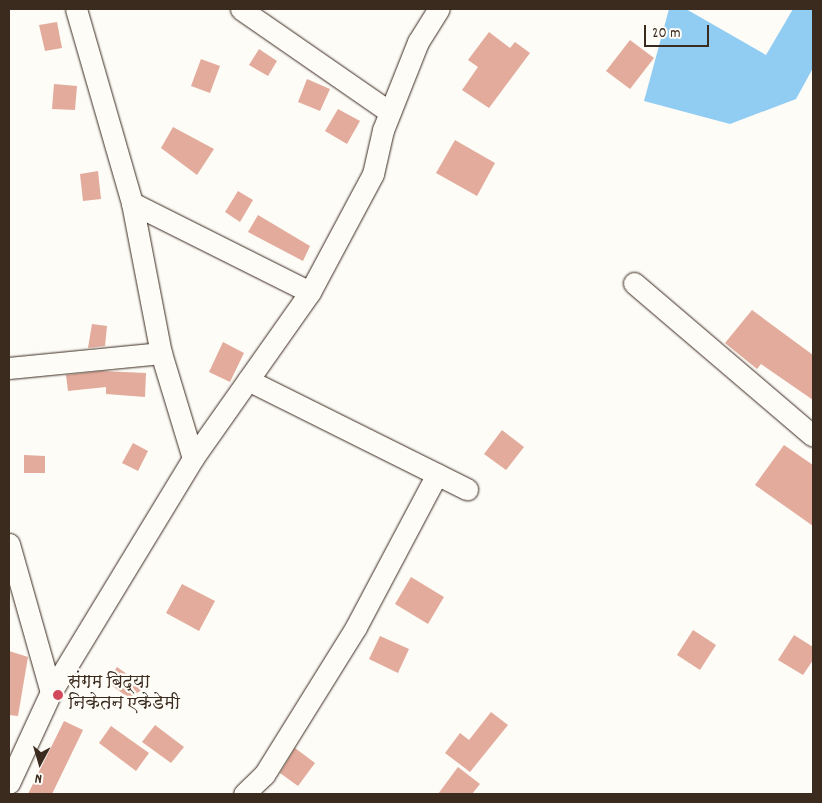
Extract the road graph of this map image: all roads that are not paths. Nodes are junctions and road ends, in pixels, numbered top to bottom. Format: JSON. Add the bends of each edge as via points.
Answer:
{"nodes":[{"id":1,"x":76,"y":9,"type":"edge"},
{"id":2,"x":241,"y":9,"type":"edge"},
{"id":3,"x":439,"y":9,"type":"edge"},
{"id":4,"x":390,"y":112,"type":"junction"},
{"id":5,"x":132,"y":203,"type":"junction"},
{"id":6,"x":634,"y":282,"type":"dead end"},
{"id":7,"x":310,"y":292,"type":"junction"},
{"id":8,"x":161,"y":353,"type":"junction"},
{"id":9,"x":9,"y":368,"type":"edge"},
{"id":10,"x":248,"y":380,"type":"junction"},
{"id":11,"x":813,"y":436,"type":"edge"},
{"id":12,"x":193,"y":458,"type":"junction"},
{"id":13,"x":437,"y":474,"type":"junction"},
{"id":14,"x":467,"y":489,"type":"dead end"},
{"id":15,"x":9,"y":544,"type":"edge"},
{"id":16,"x":51,"y":692,"type":"junction"},
{"id":17,"x":9,"y":784,"type":"edge"},
{"id":18,"x":244,"y":794,"type":"edge"}],
"edges":[{"from":1,"to":5,"type":"street"},
{"from":2,"to":4,"type":"street"},
{"from":3,"to":4,"type":"street","via":[[418,42]]},
{"from":4,"to":7,"type":"street","via":[[373,174]]},
{"from":5,"to":7,"type":"street"},
{"from":5,"to":8,"type":"street"},
{"from":6,"to":11,"type":"street"},
{"from":7,"to":10,"type":"street"},
{"from":8,"to":9,"type":"street"},
{"from":8,"to":12,"type":"street"},
{"from":10,"to":12,"type":"street"},
{"from":10,"to":13,"type":"street"},
{"from":12,"to":16,"type":"street"},
{"from":13,"to":14,"type":"street"},
{"from":13,"to":18,"type":"street","via":[[356,627],[264,775]]},
{"from":15,"to":16,"type":"street"},
{"from":16,"to":17,"type":"street"}]}
